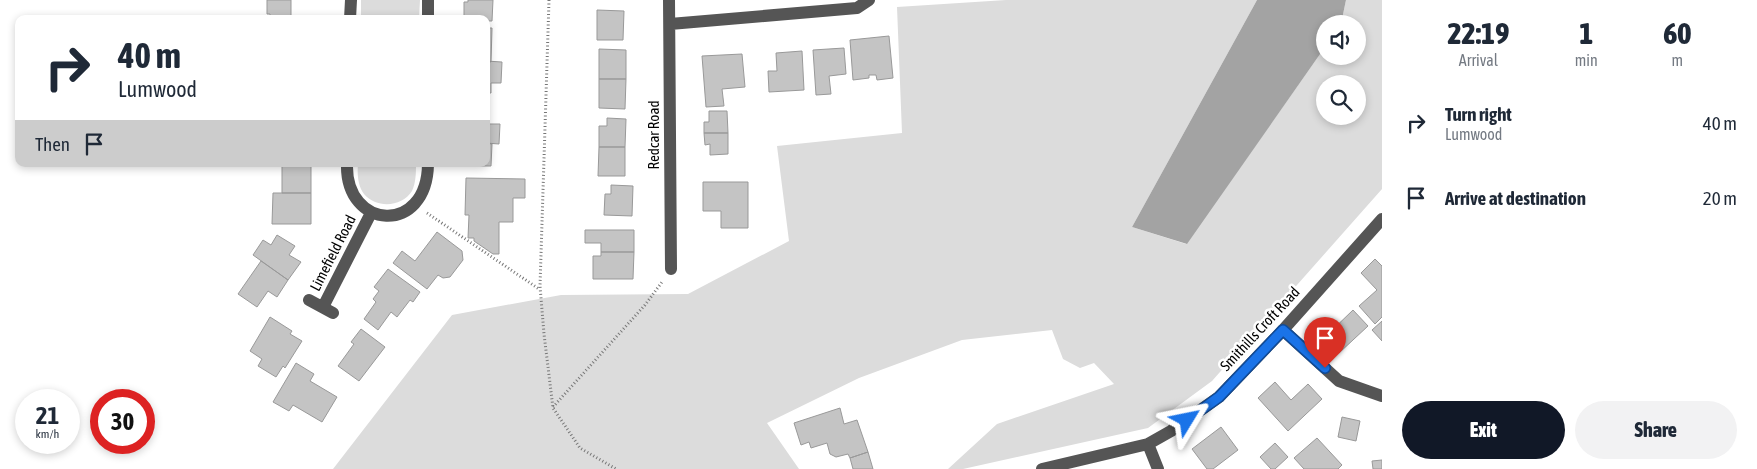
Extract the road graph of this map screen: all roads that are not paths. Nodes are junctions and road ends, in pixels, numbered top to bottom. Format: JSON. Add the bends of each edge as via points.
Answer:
{"nodes":[{"id":1,"x":351,"y":0,"type":"edge"},
{"id":2,"x":428,"y":0,"type":"edge"},
{"id":3,"x":670,"y":0,"type":"edge"},
{"id":4,"x":869,"y":0,"type":"edge"},
{"id":5,"x":350,"y":15,"type":"edge"},
{"id":6,"x":428,"y":15,"type":"edge"},
{"id":7,"x":670,"y":24,"type":"junction"},
{"id":8,"x":347,"y":167,"type":"edge"},
{"id":9,"x":428,"y":167,"type":"edge"},
{"id":10,"x":371,"y":214,"type":"junction"},
{"id":11,"x":1382,"y":219,"type":"edge"},
{"id":12,"x":671,"y":269,"type":"road end"},
{"id":13,"x":310,"y":300,"type":"dead end"},
{"id":14,"x":1283,"y":330,"type":"junction"},
{"id":15,"x":1382,"y":396,"type":"edge"},
{"id":16,"x":1148,"y":444,"type":"junction"},
{"id":17,"x":1042,"y":469,"type":"edge"},
{"id":18,"x":1158,"y":469,"type":"edge"}],
"edges":[{"from":1,"to":5,"type":"street"},
{"from":2,"to":6,"type":"street"},
{"from":3,"to":7,"type":"street","name":"Redcar Road"},
{"from":4,"to":7,"type":"street","via":[[857,8]]},
{"from":7,"to":12,"type":"street","name":"Redcar Road"},
{"from":8,"to":10,"type":"street","name":"Limefield Road","via":[[351,188]]},
{"from":9,"to":10,"type":"street","name":"Limefield Road","via":[[425,189],[408,210],[396,216]]},
{"from":10,"to":13,"type":"street","name":"Limefield Road","via":[[328,310]]},
{"from":11,"to":14,"type":"street","name":"Smithills Croft Road"},
{"from":14,"to":15,"type":"street","via":[[1339,381]]},
{"from":14,"to":16,"type":"street","name":"Smithills Croft Road","via":[[1219,397]]},
{"from":16,"to":17,"type":"street","name":"Smithills Croft Road"},
{"from":16,"to":18,"type":"street"}]}
